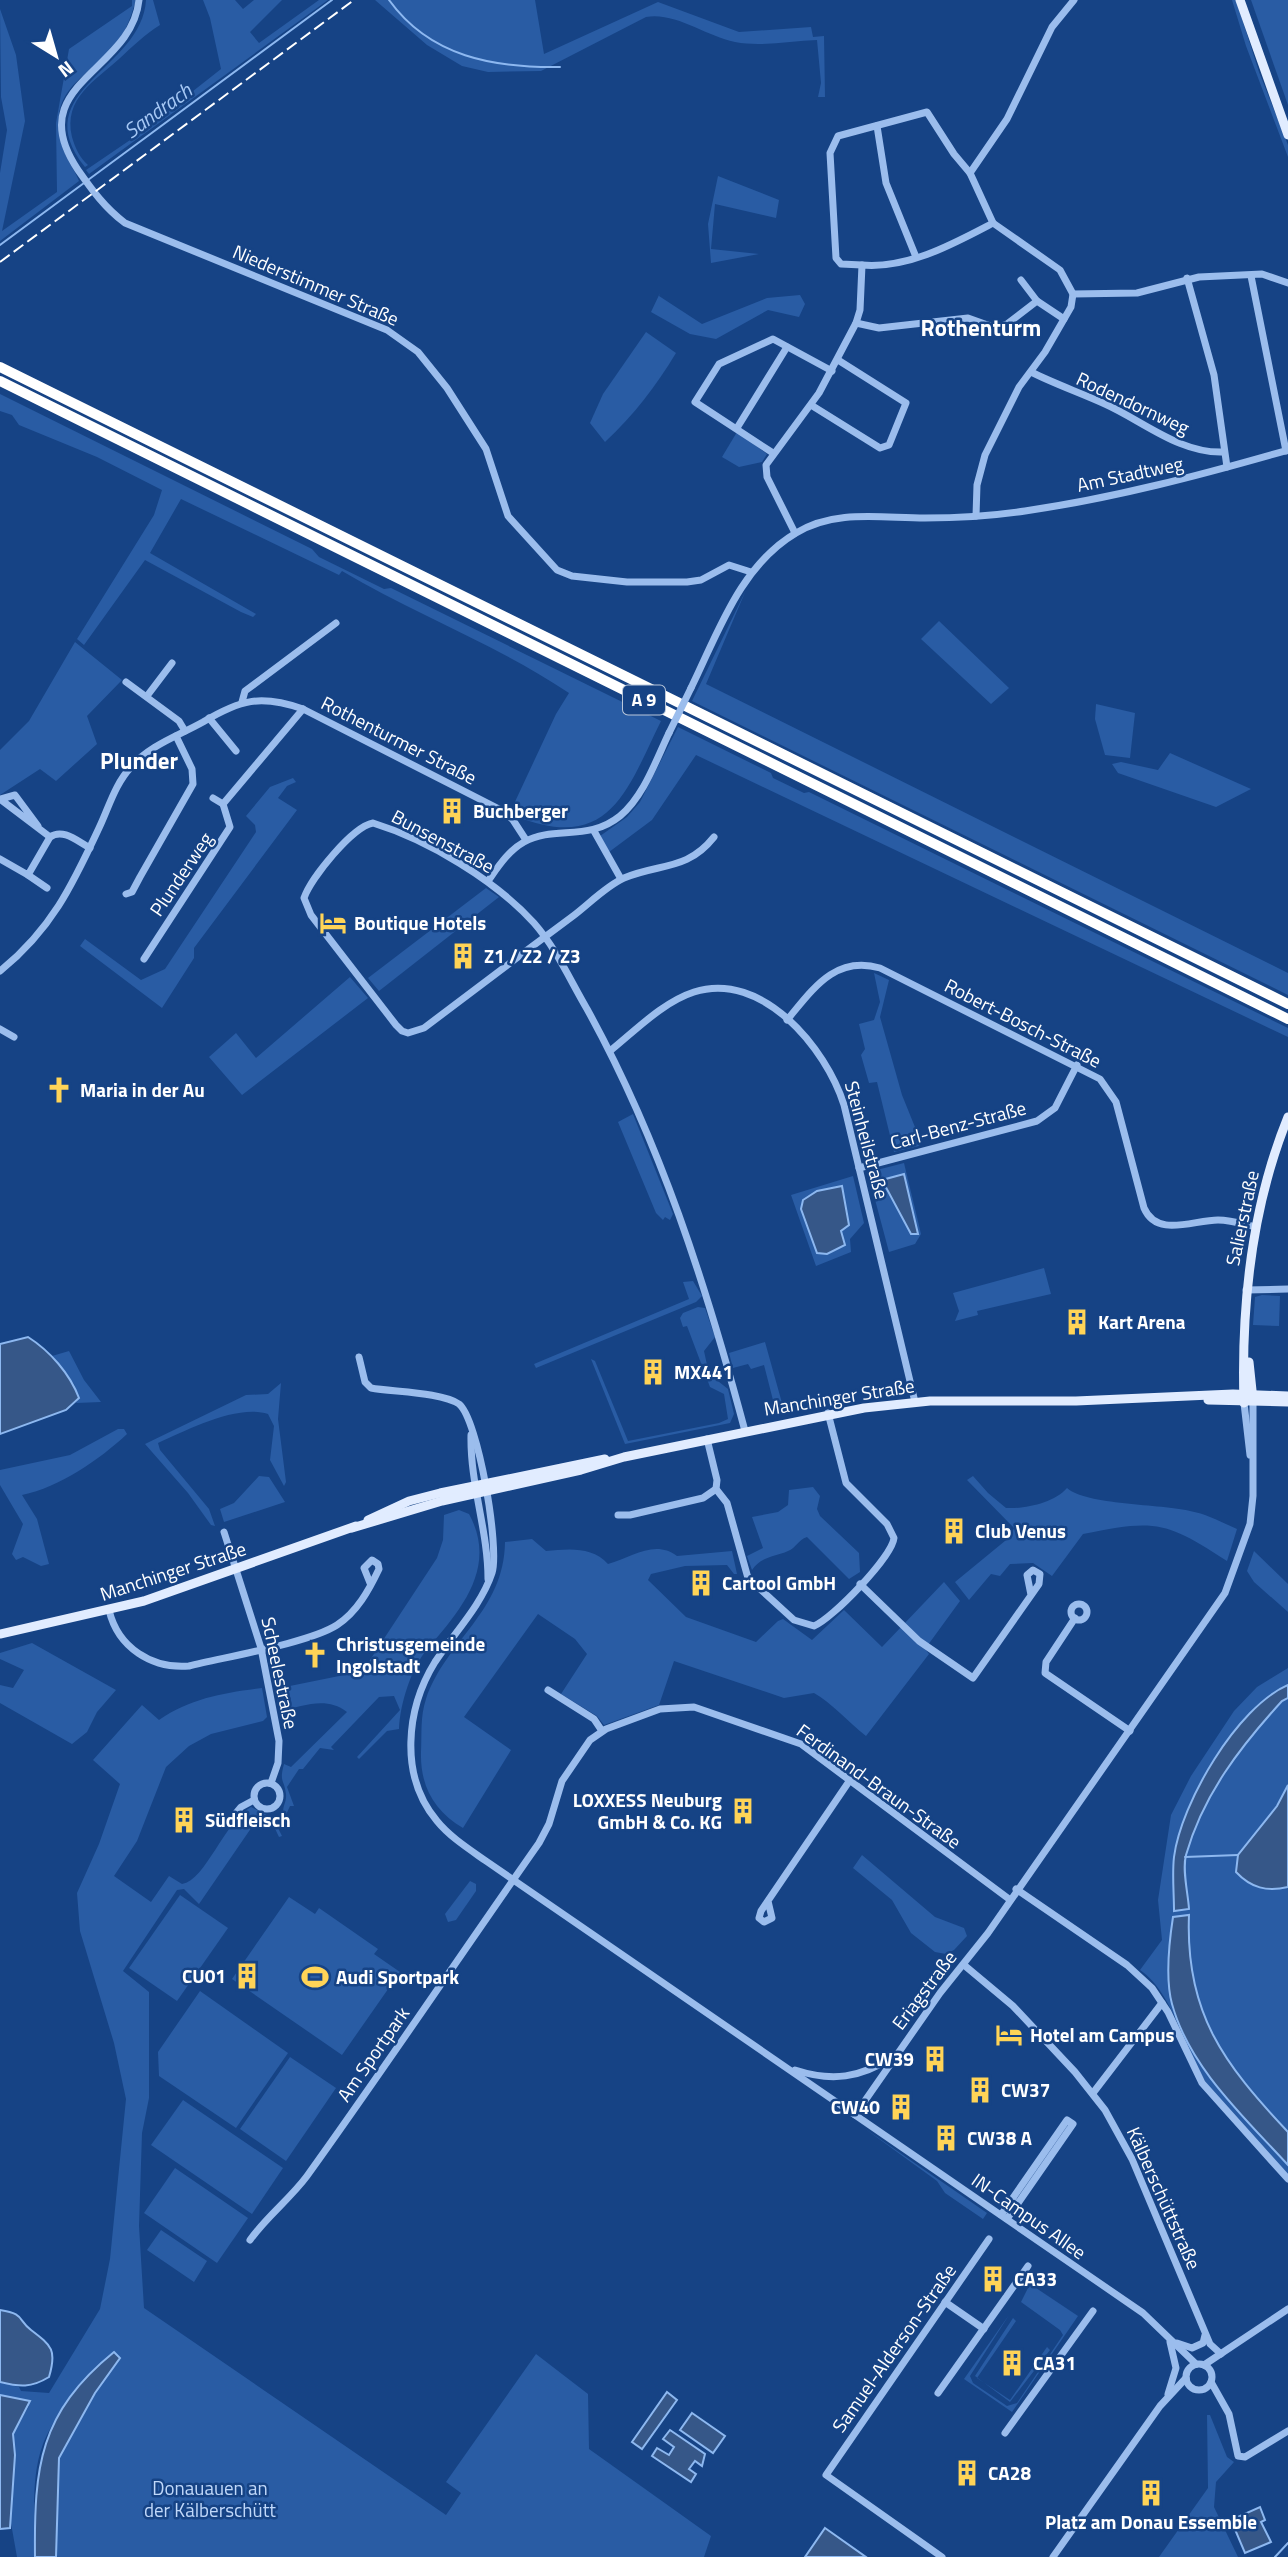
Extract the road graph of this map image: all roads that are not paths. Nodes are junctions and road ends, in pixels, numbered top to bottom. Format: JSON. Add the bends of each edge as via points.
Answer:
{"nodes":[{"id":1,"x":139,"y":0,"type":"edge"},
{"id":2,"x":1074,"y":0,"type":"edge"},
{"id":3,"x":1240,"y":0,"type":"edge"},
{"id":4,"x":877,"y":126,"type":"junction"},
{"id":5,"x":1288,"y":135,"type":"edge"},
{"id":6,"x":970,"y":173,"type":"junction"},
{"id":7,"x":993,"y":222,"type":"junction"},
{"id":8,"x":916,"y":257,"type":"junction"},
{"id":9,"x":862,"y":265,"type":"junction"},
{"id":10,"x":1251,"y":276,"type":"junction"},
{"id":11,"x":1188,"y":278,"type":"junction"},
{"id":12,"x":1021,"y":280,"type":"dead end"},
{"id":13,"x":1288,"y":283,"type":"edge"},
{"id":14,"x":1073,"y":294,"type":"junction"},
{"id":15,"x":1037,"y":301,"type":"junction"},
{"id":16,"x":1064,"y":319,"type":"junction"},
{"id":17,"x":856,"y":323,"type":"junction"},
{"id":18,"x":787,"y":347,"type":"junction"},
{"id":19,"x":838,"y":360,"type":"junction"},
{"id":20,"x":0,"y":367,"type":"edge"},
{"id":21,"x":832,"y":371,"type":"junction"},
{"id":22,"x":1031,"y":372,"type":"junction"},
{"id":23,"x":0,"y":381,"type":"edge"},
{"id":24,"x":811,"y":405,"type":"junction"},
{"id":25,"x":737,"y":428,"type":"junction"},
{"id":26,"x":1287,"y":450,"type":"edge"},
{"id":27,"x":1224,"y":452,"type":"junction"},
{"id":28,"x":773,"y":453,"type":"junction"},
{"id":29,"x":1227,"y":467,"type":"junction"},
{"id":30,"x":976,"y":516,"type":"junction"},
{"id":31,"x":795,"y":533,"type":"junction"},
{"id":32,"x":751,"y":572,"type":"junction"},
{"id":33,"x":336,"y":624,"type":"dead end"},
{"id":34,"x":172,"y":663,"type":"dead end"},
{"id":35,"x":126,"y":682,"type":"dead end"},
{"id":36,"x":147,"y":696,"type":"junction"},
{"id":37,"x":242,"y":702,"type":"junction"},
{"id":38,"x":303,"y":709,"type":"junction"},
{"id":39,"x":209,"y":718,"type":"junction"},
{"id":40,"x":185,"y":731,"type":"junction"},
{"id":41,"x":176,"y":736,"type":"junction"},
{"id":42,"x":236,"y":751,"type":"dead end"},
{"id":43,"x":213,"y":798,"type":"dead end"},
{"id":44,"x":223,"y":804,"type":"junction"},
{"id":45,"x":38,"y":826,"type":"junction"},
{"id":46,"x":594,"y":831,"type":"junction"},
{"id":47,"x":50,"y":837,"type":"junction"},
{"id":48,"x":713,"y":837,"type":"dead end"},
{"id":49,"x":526,"y":840,"type":"junction"},
{"id":50,"x":90,"y":848,"type":"junction"},
{"id":51,"x":0,"y":859,"type":"edge"},
{"id":52,"x":28,"y":875,"type":"junction"},
{"id":53,"x":621,"y":879,"type":"junction"},
{"id":54,"x":488,"y":881,"type":"junction"},
{"id":55,"x":47,"y":888,"type":"dead end"},
{"id":56,"x":126,"y":894,"type":"dead end"},
{"id":57,"x":545,"y":936,"type":"junction"},
{"id":58,"x":144,"y":959,"type":"dead end"},
{"id":59,"x":0,"y":971,"type":"edge"},
{"id":60,"x":1288,"y":1004,"type":"edge"},
{"id":61,"x":1288,"y":1019,"type":"edge"},
{"id":62,"x":787,"y":1020,"type":"junction"},
{"id":63,"x":0,"y":1029,"type":"edge"},
{"id":64,"x":13,"y":1037,"type":"dead end"},
{"id":65,"x":610,"y":1051,"type":"junction"},
{"id":66,"x":1077,"y":1065,"type":"junction"},
{"id":67,"x":1288,"y":1117,"type":"edge"},
{"id":68,"x":859,"y":1168,"type":"junction"},
{"id":69,"x":1256,"y":1227,"type":"junction"},
{"id":70,"x":1288,"y":1289,"type":"edge"},
{"id":71,"x":1246,"y":1290,"type":"junction"},
{"id":72,"x":359,"y":1357,"type":"dead end"},
{"id":73,"x":1288,"y":1396,"type":"edge"},
{"id":74,"x":1248,"y":1399,"type":"junction"},
{"id":75,"x":915,"y":1402,"type":"junction"},
{"id":76,"x":1288,"y":1402,"type":"edge"},
{"id":77,"x":828,"y":1413,"type":"junction"},
{"id":78,"x":471,"y":1428,"type":"junction"},
{"id":79,"x":745,"y":1431,"type":"junction"},
{"id":80,"x":707,"y":1439,"type":"junction"},
{"id":81,"x":485,"y":1488,"type":"junction"},
{"id":82,"x":716,"y":1489,"type":"junction"},
{"id":83,"x":474,"y":1490,"type":"junction"},
{"id":84,"x":618,"y":1515,"type":"dead end"},
{"id":85,"x":223,"y":1532,"type":"dead end"},
{"id":86,"x":237,"y":1570,"type":"junction"},
{"id":87,"x":370,"y":1583,"type":"dead end"},
{"id":88,"x":488,"y":1583,"type":"junction"},
{"id":89,"x":860,"y":1584,"type":"junction"},
{"id":90,"x":1031,"y":1595,"type":"dead end"},
{"id":91,"x":109,"y":1610,"type":"junction"},
{"id":92,"x":1074,"y":1618,"type":"dead end"},
{"id":93,"x":0,"y":1634,"type":"edge"},
{"id":94,"x":261,"y":1648,"type":"junction"},
{"id":95,"x":548,"y":1690,"type":"dead end"},
{"id":96,"x":602,"y":1731,"type":"junction"},
{"id":97,"x":1130,"y":1731,"type":"junction"},
{"id":98,"x":850,"y":1780,"type":"junction"},
{"id":99,"x":271,"y":1783,"type":"junction"},
{"id":100,"x":254,"y":1800,"type":"junction"},
{"id":101,"x":227,"y":1824,"type":"dead end"},
{"id":102,"x":513,"y":1879,"type":"junction"},
{"id":103,"x":1016,"y":1889,"type":"junction"},
{"id":104,"x":1009,"y":1899,"type":"junction"},
{"id":105,"x":768,"y":1901,"type":"dead end"},
{"id":106,"x":964,"y":1965,"type":"junction"},
{"id":107,"x":1163,"y":2003,"type":"junction"},
{"id":108,"x":898,"y":2054,"type":"junction"},
{"id":109,"x":788,"y":2068,"type":"junction"},
{"id":110,"x":1093,"y":2093,"type":"junction"},
{"id":111,"x":855,"y":2115,"type":"junction"},
{"id":112,"x":1288,"y":2179,"type":"edge"},
{"id":113,"x":1004,"y":2217,"type":"junction"},
{"id":114,"x":989,"y":2239,"type":"dead end"},
{"id":115,"x":250,"y":2240,"type":"dead end"},
{"id":116,"x":1028,"y":2266,"type":"dead end"},
{"id":117,"x":945,"y":2302,"type":"junction"},
{"id":118,"x":1288,"y":2309,"type":"edge"},
{"id":119,"x":1093,"y":2311,"type":"dead end"},
{"id":120,"x":984,"y":2329,"type":"junction"},
{"id":121,"x":1205,"y":2334,"type":"junction"},
{"id":122,"x":1169,"y":2338,"type":"junction"},
{"id":123,"x":1179,"y":2350,"type":"junction"},
{"id":124,"x":1224,"y":2352,"type":"junction"},
{"id":125,"x":1200,"y":2365,"type":"junction"},
{"id":126,"x":1211,"y":2371,"type":"junction"},
{"id":127,"x":1187,"y":2374,"type":"junction"},
{"id":128,"x":1211,"y":2382,"type":"junction"},
{"id":129,"x":1191,"y":2387,"type":"junction"},
{"id":130,"x":1204,"y":2389,"type":"junction"},
{"id":131,"x":938,"y":2393,"type":"dead end"},
{"id":132,"x":1167,"y":2397,"type":"junction"},
{"id":133,"x":1222,"y":2400,"type":"junction"},
{"id":134,"x":1288,"y":2431,"type":"edge"},
{"id":135,"x":1006,"y":2432,"type":"dead end"},
{"id":136,"x":942,"y":2557,"type":"edge"},
{"id":137,"x":1053,"y":2557,"type":"edge"}],
"edges":[{"from":1,"to":32,"type":"street","name":"Niederstimmer Straße","via":[[134,24],[123,42],[84,77],[66,101],[62,121],[64,141],[105,206],[125,223],[387,330],[410,345],[432,368],[481,439],[509,516],[557,570],[572,576],[644,583],[695,581],[729,565]]},
{"from":2,"to":6,"type":"street","via":[[1056,21],[1007,119]]},
{"from":3,"to":5,"type":"main road"},
{"from":4,"to":6,"type":"street","via":[[927,112]]},
{"from":4,"to":8,"type":"street","via":[[886,183]]},
{"from":4,"to":9,"type":"street","via":[[843,134],[830,149],[836,258],[841,264]]},
{"from":6,"to":7,"type":"street"},
{"from":7,"to":8,"type":"street"},
{"from":7,"to":14,"type":"street","via":[[1060,270]]},
{"from":8,"to":9,"type":"street","via":[[889,267]]},
{"from":9,"to":17,"type":"street"},
{"from":10,"to":11,"type":"street"},
{"from":10,"to":13,"type":"street","via":[[1270,275]]},
{"from":10,"to":26,"type":"street"},
{"from":11,"to":14,"type":"street","via":[[1137,293]]},
{"from":11,"to":27,"type":"street","via":[[1214,375]]},
{"from":12,"to":15,"type":"street"},
{"from":14,"to":16,"type":"street"},
{"from":15,"to":16,"type":"street"},
{"from":15,"to":17,"type":"street","via":[[1002,327],[968,318],[885,327]]},
{"from":16,"to":22,"type":"street"},
{"from":17,"to":19,"type":"street"},
{"from":18,"to":21,"type":"street"},
{"from":18,"to":25,"type":"street"},
{"from":18,"to":25,"type":"street","via":[[773,339],[725,360],[714,370],[695,402]]},
{"from":19,"to":21,"type":"street"},
{"from":19,"to":24,"type":"street","via":[[906,403],[889,445],[880,448]]},
{"from":20,"to":60,"type":"highway","number":"A 9"},
{"from":21,"to":24,"type":"street"},
{"from":22,"to":27,"type":"street","name":"Rodendornweg","via":[[1178,442]]},
{"from":22,"to":30,"type":"street","via":[[985,455],[977,485]]},
{"from":23,"to":61,"type":"highway","number":"A 9"},
{"from":24,"to":28,"type":"street"},
{"from":25,"to":28,"type":"street"},
{"from":26,"to":29,"type":"street","name":"Am Stadtweg"},
{"from":27,"to":29,"type":"street"},
{"from":28,"to":31,"type":"street","via":[[766,465],[767,477]]},
{"from":29,"to":30,"type":"street","name":"Am Stadtweg","via":[[1096,498]]},
{"from":30,"to":31,"type":"street","name":"Am Stadtweg","via":[[848,516]]},
{"from":31,"to":32,"type":"street","name":"Am Stadtweg"},
{"from":32,"to":46,"type":"street","name":"Am Stadtweg","bridge":true,"via":[[633,803]]},
{"from":33,"to":37,"type":"street","name":"Rothenturmer Straße","via":[[245,691]]},
{"from":34,"to":36,"type":"street"},
{"from":35,"to":36,"type":"street"},
{"from":36,"to":40,"type":"street"},
{"from":37,"to":38,"type":"street","name":"Rothenturmer Straße"},
{"from":37,"to":39,"type":"street","name":"Rothenturmer Straße"},
{"from":38,"to":44,"type":"street"},
{"from":38,"to":49,"type":"street","name":"Rothenturmer Straße","via":[[503,811]]},
{"from":39,"to":40,"type":"street","name":"Rothenturmer Straße"},
{"from":39,"to":42,"type":"street"},
{"from":40,"to":41,"type":"street","name":"Rothenturmer Straße"},
{"from":41,"to":50,"type":"street","name":"Rothenturmer Straße","via":[[148,751],[124,775]]},
{"from":41,"to":56,"type":"street","via":[[192,769],[193,784]]},
{"from":43,"to":44,"type":"street"},
{"from":44,"to":58,"type":"street","name":"Plunderweg","via":[[230,820],[227,833]]},
{"from":45,"to":45,"type":"street","via":[[26,819],[0,799],[15,795]]},
{"from":45,"to":47,"type":"street"},
{"from":46,"to":49,"type":"street"},
{"from":46,"to":53,"type":"street"},
{"from":47,"to":50,"type":"street","via":[[61,833]]},
{"from":47,"to":52,"type":"street"},
{"from":48,"to":53,"type":"street","via":[[698,855],[684,862]]},
{"from":49,"to":54,"type":"street","via":[[509,853]]},
{"from":50,"to":59,"type":"street","name":"Rothenturmer Straße","via":[[52,918]]},
{"from":51,"to":52,"type":"street"},
{"from":52,"to":55,"type":"street"},
{"from":53,"to":57,"type":"street"},
{"from":54,"to":57,"type":"street","name":"Bunsenstraße"},
{"from":54,"to":57,"type":"street","name":"Bunsenstraße","via":[[432,849],[373,823],[365,824],[345,841],[307,890],[305,904],[396,1025],[408,1033],[424,1028]]},
{"from":57,"to":65,"type":"street","name":"Bunsenstraße"},
{"from":62,"to":65,"type":"street","name":"Steinheilstraße","via":[[750,994],[710,988],[678,999]]},
{"from":62,"to":66,"type":"street","name":"Robert-Bosch-Straße","via":[[832,972],[851,965],[871,966]]},
{"from":62,"to":68,"type":"street","name":"Steinheilstraße","via":[[815,1048],[833,1075]]},
{"from":63,"to":64,"type":"street"},
{"from":65,"to":79,"type":"street","name":"Bunsenstraße","via":[[632,1095],[696,1262]]},
{"from":66,"to":68,"type":"street","name":"Carl-Benz-Straße","via":[[1055,1108],[1037,1121]]},
{"from":66,"to":69,"type":"street","name":"Robert-Bosch-Straße","via":[[1100,1079],[1116,1102],[1151,1220],[1166,1225],[1222,1220]]},
{"from":67,"to":69,"type":"main road","name":"Salierstraße"},
{"from":68,"to":75,"type":"street","name":"Steinheilstraße"},
{"from":69,"to":71,"type":"main road","name":"Salierstraße"},
{"from":70,"to":71,"type":"street"},
{"from":71,"to":74,"type":"main road","name":"Salierstraße"},
{"from":72,"to":78,"type":"street","via":[[368,1386],[454,1401],[464,1409]]},
{"from":73,"to":74,"type":"main road","name":"Manchinger Straße"},
{"from":74,"to":75,"type":"main road","name":"Manchinger Straße"},
{"from":74,"to":76,"type":"main road","name":"Manchinger Straße"},
{"from":74,"to":97,"type":"street","name":"Eriagstraße","via":[[1253,1470],[1250,1524],[1231,1581]]},
{"from":75,"to":77,"type":"main road","name":"Manchinger Straße"},
{"from":77,"to":79,"type":"main road","name":"Manchinger Straße"},
{"from":77,"to":89,"type":"street","via":[[846,1483],[887,1524],[894,1538],[890,1552]]},
{"from":78,"to":81,"type":"street"},
{"from":78,"to":83,"type":"street"},
{"from":79,"to":80,"type":"main road","name":"Manchinger Straße"},
{"from":80,"to":81,"type":"main road","name":"Manchinger Straße"},
{"from":80,"to":82,"type":"street"},
{"from":81,"to":83,"type":"main road"},
{"from":81,"to":88,"type":"street","via":[[495,1542]]},
{"from":82,"to":84,"type":"street","via":[[703,1498]]},
{"from":82,"to":89,"type":"street","via":[[727,1503],[748,1578],[794,1620],[807,1626],[820,1624]]},
{"from":83,"to":86,"type":"main road","name":"Manchinger Straße"},
{"from":83,"to":88,"type":"street","via":[[486,1534]]},
{"from":85,"to":86,"type":"street","name":"Scheelestraße"},
{"from":86,"to":91,"type":"main road","name":"Manchinger Straße"},
{"from":86,"to":94,"type":"street","name":"Scheelestraße"},
{"from":87,"to":94,"type":"street","via":[[356,1608],[337,1625]]},
{"from":88,"to":102,"type":"street","via":[[423,1685],[411,1734],[415,1779],[432,1815],[455,1838]]},
{"from":89,"to":90,"type":"street","via":[[919,1641],[974,1678]]},
{"from":91,"to":93,"type":"main road","name":"Manchinger Straße"},
{"from":91,"to":94,"type":"street","via":[[128,1644],[155,1663],[171,1667]]},
{"from":92,"to":97,"type":"street","via":[[1046,1662],[1045,1673]]},
{"from":94,"to":99,"type":"street","name":"Scheelestraße","via":[[279,1741]]},
{"from":95,"to":96,"type":"street","via":[[594,1720]]},
{"from":96,"to":98,"type":"street","name":"Ferdinand-Braun-Straße","via":[[660,1709],[695,1707],[790,1738]]},
{"from":96,"to":102,"type":"street","name":"Ferdinand-Braun-Straße","via":[[567,1771],[550,1824]]},
{"from":97,"to":103,"type":"street","name":"Eriagstraße"},
{"from":98,"to":104,"type":"street","name":"Ferdinand-Braun-Straße"},
{"from":98,"to":105,"type":"street"},
{"from":99,"to":100,"type":"street","via":[[258,1786]]},
{"from":99,"to":100,"type":"street","name":"Scheelestraße","via":[[280,1793],[277,1805],[264,1809]]},
{"from":100,"to":101,"type":"street"},
{"from":102,"to":109,"type":"street"},
{"from":102,"to":115,"type":"street","name":"Am Sportpark","via":[[302,2182]]},
{"from":103,"to":104,"type":"street","name":"Eriagstraße"},
{"from":103,"to":107,"type":"street","via":[[1127,1965]]},
{"from":104,"to":106,"type":"street","name":"Eriagstraße"},
{"from":106,"to":108,"type":"street","name":"Eriagstraße"},
{"from":106,"to":110,"type":"street","name":"Kälberschüttstraße","via":[[1013,2006]]},
{"from":107,"to":110,"type":"street"},
{"from":107,"to":112,"type":"street","via":[[1202,2083]]},
{"from":108,"to":109,"type":"street","via":[[872,2070],[848,2077],[821,2078]]},
{"from":108,"to":111,"type":"street","name":"Eriagstraße"},
{"from":109,"to":111,"type":"street"},
{"from":110,"to":121,"type":"street","name":"Kälberschüttstraße","via":[[1125,2143]]},
{"from":111,"to":113,"type":"street","name":"IN-Campus Allee"},
{"from":113,"to":113,"type":"street","via":[[1073,2124],[1067,2120]]},
{"from":113,"to":122,"type":"street","name":"IN-Campus Allee","via":[[1143,2313]]},
{"from":114,"to":117,"type":"street","name":"Samuel-Alderson-Straße"},
{"from":116,"to":120,"type":"street"},
{"from":117,"to":120,"type":"street"},
{"from":117,"to":136,"type":"street","name":"Samuel-Alderson-Straße","via":[[826,2475]]},
{"from":118,"to":124,"type":"street"},
{"from":119,"to":135,"type":"street"},
{"from":120,"to":131,"type":"street"},
{"from":121,"to":122,"type":"street","via":[[1203,2343],[1192,2348]]},
{"from":121,"to":124,"type":"street","name":"Kälberschüttstraße","via":[[1211,2346]]},
{"from":122,"to":123,"type":"street","name":"IN-Campus Allee"},
{"from":122,"to":132,"type":"street","via":[[1176,2368]]},
{"from":123,"to":125,"type":"street","name":"IN-Campus Allee"},
{"from":123,"to":127,"type":"street","name":"IN-Campus Allee"},
{"from":124,"to":125,"type":"street"},
{"from":124,"to":126,"type":"street"},
{"from":125,"to":126,"type":"street"},
{"from":125,"to":127,"type":"street"},
{"from":126,"to":128,"type":"street"},
{"from":127,"to":129,"type":"street"},
{"from":127,"to":132,"type":"street"},
{"from":128,"to":130,"type":"street"},
{"from":128,"to":133,"type":"street"},
{"from":129,"to":130,"type":"street"},
{"from":129,"to":132,"type":"street"},
{"from":130,"to":133,"type":"street"},
{"from":132,"to":137,"type":"street"},
{"from":133,"to":134,"type":"street","via":[[1236,2453],[1245,2457]]}]}
